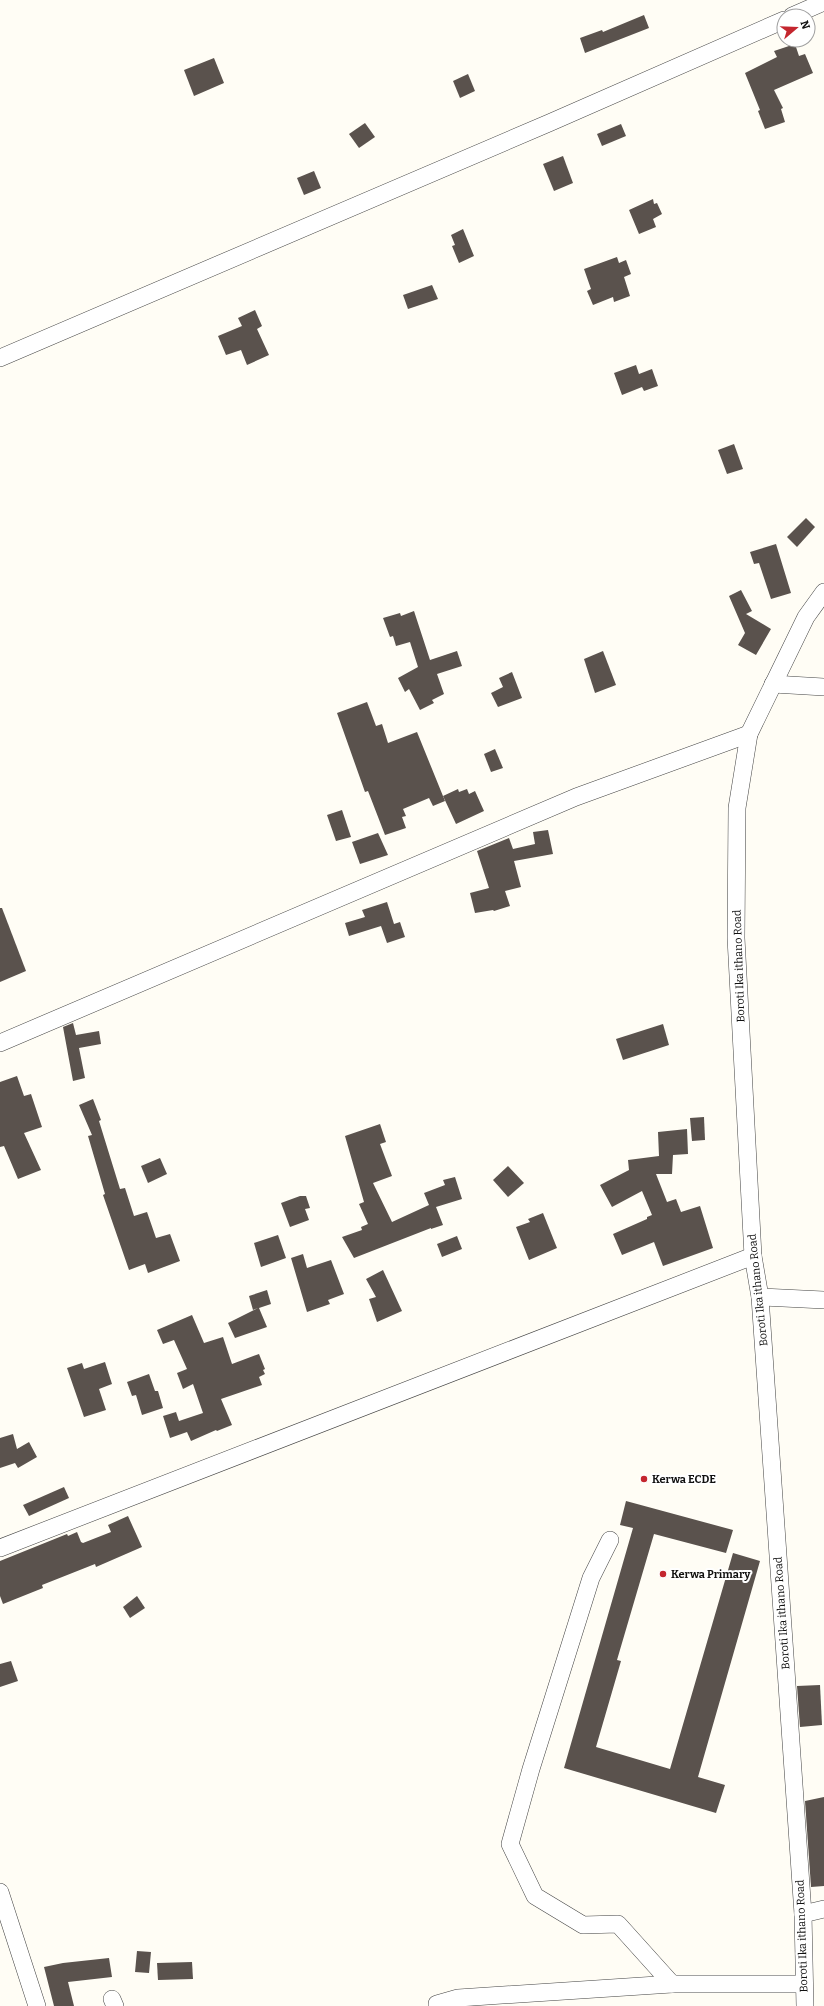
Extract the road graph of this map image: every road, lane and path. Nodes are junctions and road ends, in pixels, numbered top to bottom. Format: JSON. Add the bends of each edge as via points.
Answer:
{"nodes":[{"id":1,"x":824,"y":2,"type":"edge"},
{"id":2,"x":810,"y":8,"type":"edge"},
{"id":3,"x":776,"y":24,"type":"edge"},
{"id":4,"x":0,"y":358,"type":"edge"},
{"id":5,"x":824,"y":592,"type":"edge"},
{"id":6,"x":773,"y":684,"type":"junction"},
{"id":7,"x":824,"y":687,"type":"edge"},
{"id":8,"x":749,"y":734,"type":"junction"},
{"id":9,"x":0,"y":1043,"type":"edge"},
{"id":10,"x":753,"y":1256,"type":"junction"},
{"id":11,"x":760,"y":1297,"type":"junction"},
{"id":12,"x":824,"y":1300,"type":"edge"},
{"id":13,"x":610,"y":1540,"type":"dead end"},
{"id":14,"x":0,"y":1548,"type":"edge"},
{"id":15,"x":0,"y":1892,"type":"edge"},
{"id":16,"x":824,"y":1908,"type":"edge"},
{"id":17,"x":803,"y":1914,"type":"junction"},
{"id":18,"x":672,"y":1984,"type":"junction"},
{"id":19,"x":803,"y":1984,"type":"junction"},
{"id":20,"x":37,"y":2006,"type":"edge"},
{"id":21,"x":437,"y":2006,"type":"edge"},
{"id":22,"x":805,"y":2006,"type":"edge"}],
"edges":[{"from":1,"to":2,"type":"street"},
{"from":3,"to":4,"type":"street"},
{"from":5,"to":6,"type":"street","name":"Boroti Ika ithano Road","via":[[806,617]]},
{"from":6,"to":7,"type":"street"},
{"from":6,"to":8,"type":"street","name":"Boroti Ika ithano Road"},
{"from":8,"to":9,"type":"street","via":[[576,797]]},
{"from":8,"to":10,"type":"street","name":"Boroti Ika ithano Road","via":[[737,808],[736,938]]},
{"from":10,"to":11,"type":"street","name":"Boroti Ika ithano Road"},
{"from":10,"to":14,"type":"street"},
{"from":11,"to":12,"type":"street"},
{"from":11,"to":17,"type":"street","name":"Boroti Ika ithano Road"},
{"from":13,"to":18,"type":"street","via":[[591,1578],[530,1769],[510,1844],[535,1896],[583,1925],[618,1924]]},
{"from":15,"to":20,"type":"street"},
{"from":16,"to":17,"type":"street"},
{"from":17,"to":19,"type":"street","name":"Boroti Ika ithano Road"},
{"from":18,"to":19,"type":"street"},
{"from":18,"to":21,"type":"street","via":[[458,1998]]},
{"from":19,"to":22,"type":"street","name":"Boroti Ika ithano Road"}]}
